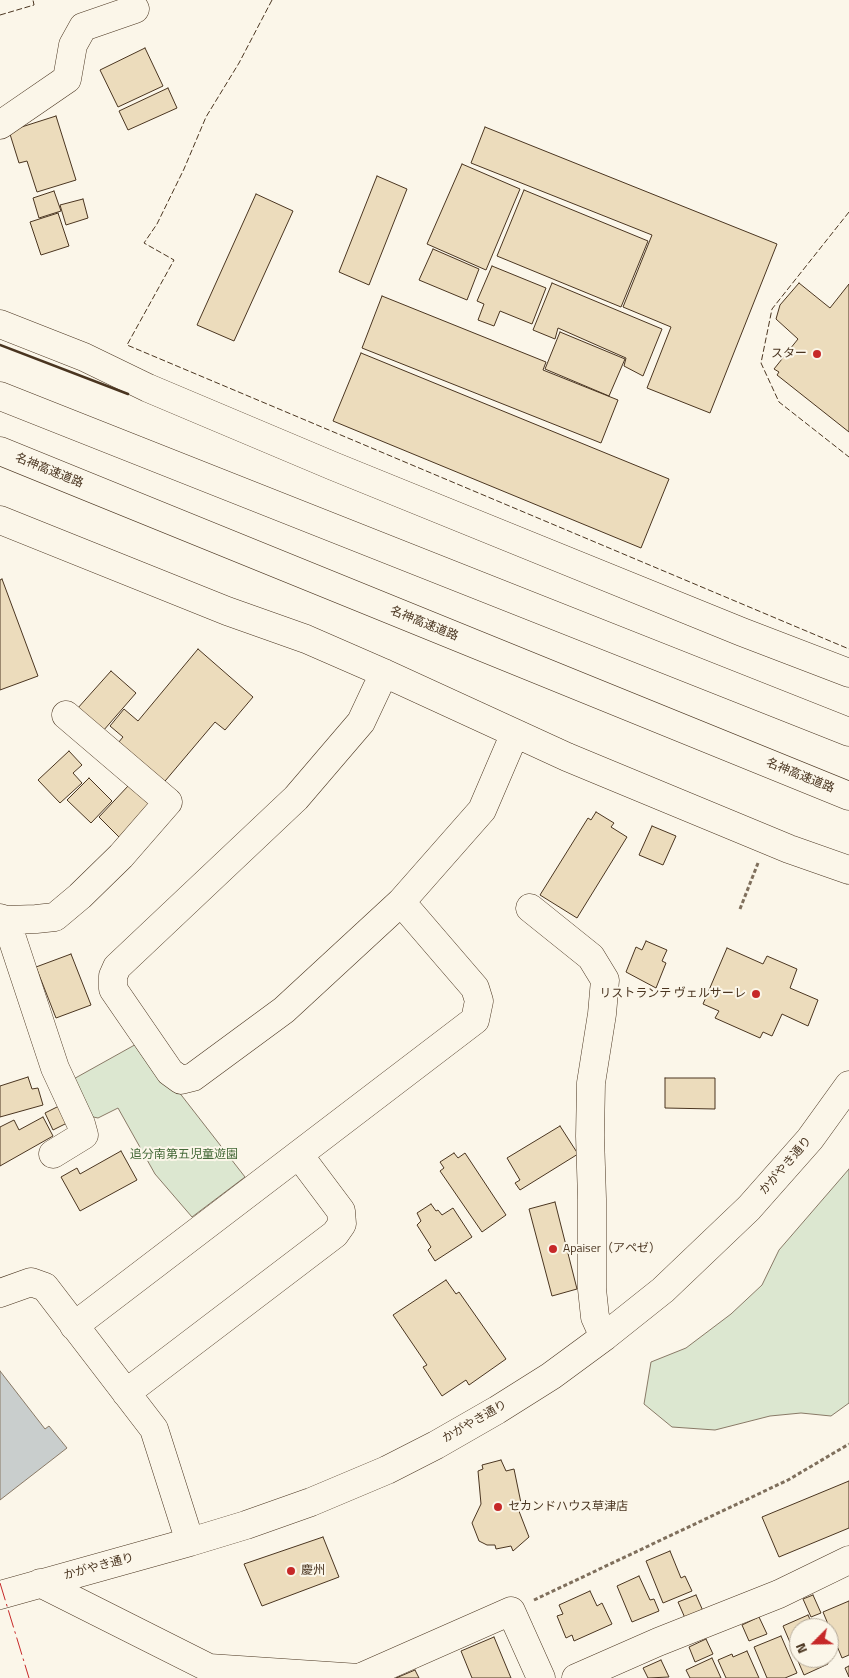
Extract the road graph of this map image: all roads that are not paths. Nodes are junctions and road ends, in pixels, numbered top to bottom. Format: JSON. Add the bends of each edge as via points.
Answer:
{"nodes":[{"id":1,"x":135,"y":8,"type":"dead end"},
{"id":2,"x":0,"y":125,"type":"edge"},
{"id":3,"x":0,"y":324,"type":"edge"},
{"id":4,"x":0,"y":396,"type":"edge"},
{"id":5,"x":0,"y":451,"type":"edge"},
{"id":6,"x":0,"y":520,"type":"edge"},
{"id":7,"x":384,"y":673,"type":"junction"},
{"id":8,"x":849,"y":673,"type":"edge"},
{"id":9,"x":66,"y":715,"type":"dead end"},
{"id":10,"x":849,"y":732,"type":"edge"},
{"id":11,"x":515,"y":733,"type":"junction"},
{"id":12,"x":849,"y":796,"type":"edge"},
{"id":13,"x":849,"y":870,"type":"edge"},
{"id":14,"x":401,"y":902,"type":"junction"},
{"id":15,"x":530,"y":908,"type":"dead end"},
{"id":16,"x":3,"y":919,"type":"edge"},
{"id":17,"x":849,"y":1085,"type":"edge"},
{"id":18,"x":53,"y":1154,"type":"dead end"},
{"id":19,"x":299,"y":1155,"type":"junction"},
{"id":20,"x":0,"y":1293,"type":"edge"},
{"id":21,"x":74,"y":1326,"type":"junction"},
{"id":22,"x":604,"y":1337,"type":"junction"},
{"id":23,"x":126,"y":1393,"type":"junction"},
{"id":24,"x":190,"y":1542,"type":"junction"},
{"id":25,"x":849,"y":1560,"type":"edge"},
{"id":26,"x":40,"y":1583,"type":"junction"},
{"id":27,"x":0,"y":1595,"type":"edge"},
{"id":28,"x":541,"y":1678,"type":"edge"},
{"id":29,"x":576,"y":1678,"type":"edge"}],
"edges":[{"from":1,"to":2,"type":"main road","via":[[83,27],[73,45],[67,80]]},
{"from":3,"to":8,"type":"main road","via":[[84,357],[148,388],[333,466]]},
{"from":4,"to":10,"type":"main road"},
{"from":5,"to":12,"type":"main road","name":"名神高速道路"},
{"from":6,"to":7,"type":"main road","via":[[227,611],[306,639]]},
{"from":7,"to":11,"type":"main road"},
{"from":7,"to":14,"type":"main road","via":[[361,722],[296,798],[117,967],[113,989],[170,1072],[181,1080],[193,1077],[284,1010]]},
{"from":9,"to":16,"type":"main road","via":[[168,802],[121,856],[55,917]]},
{"from":11,"to":13,"type":"main road","via":[[767,840]]},
{"from":11,"to":14,"type":"main road","via":[[482,810]]},
{"from":14,"to":19,"type":"main road","via":[[475,988],[479,1001],[475,1020]]},
{"from":15,"to":22,"type":"main road","via":[[592,957],[605,980],[590,1083],[592,1289],[595,1317]]},
{"from":16,"to":18,"type":"main road","via":[[55,1068],[84,1135]]},
{"from":17,"to":22,"type":"main road","name":"かがやき通り","via":[[810,1139],[749,1208],[663,1290]]},
{"from":19,"to":21,"type":"main road"},
{"from":19,"to":23,"type":"main road","via":[[341,1211],[342,1224],[335,1234]]},
{"from":20,"to":21,"type":"main road","via":[[32,1282],[45,1287]]},
{"from":21,"to":23,"type":"main road"},
{"from":22,"to":24,"type":"main road","name":"かがやき通り","via":[[498,1410],[387,1470],[311,1502]]},
{"from":23,"to":24,"type":"main road","via":[[154,1429]]},
{"from":24,"to":26,"type":"main road","name":"かがやき通り"},
{"from":25,"to":29,"type":"main road","via":[[779,1594]]},
{"from":26,"to":27,"type":"main road","name":"かがやき通り"},
{"from":26,"to":28,"type":"main road","via":[[209,1668],[359,1678],[511,1611]]}]}
